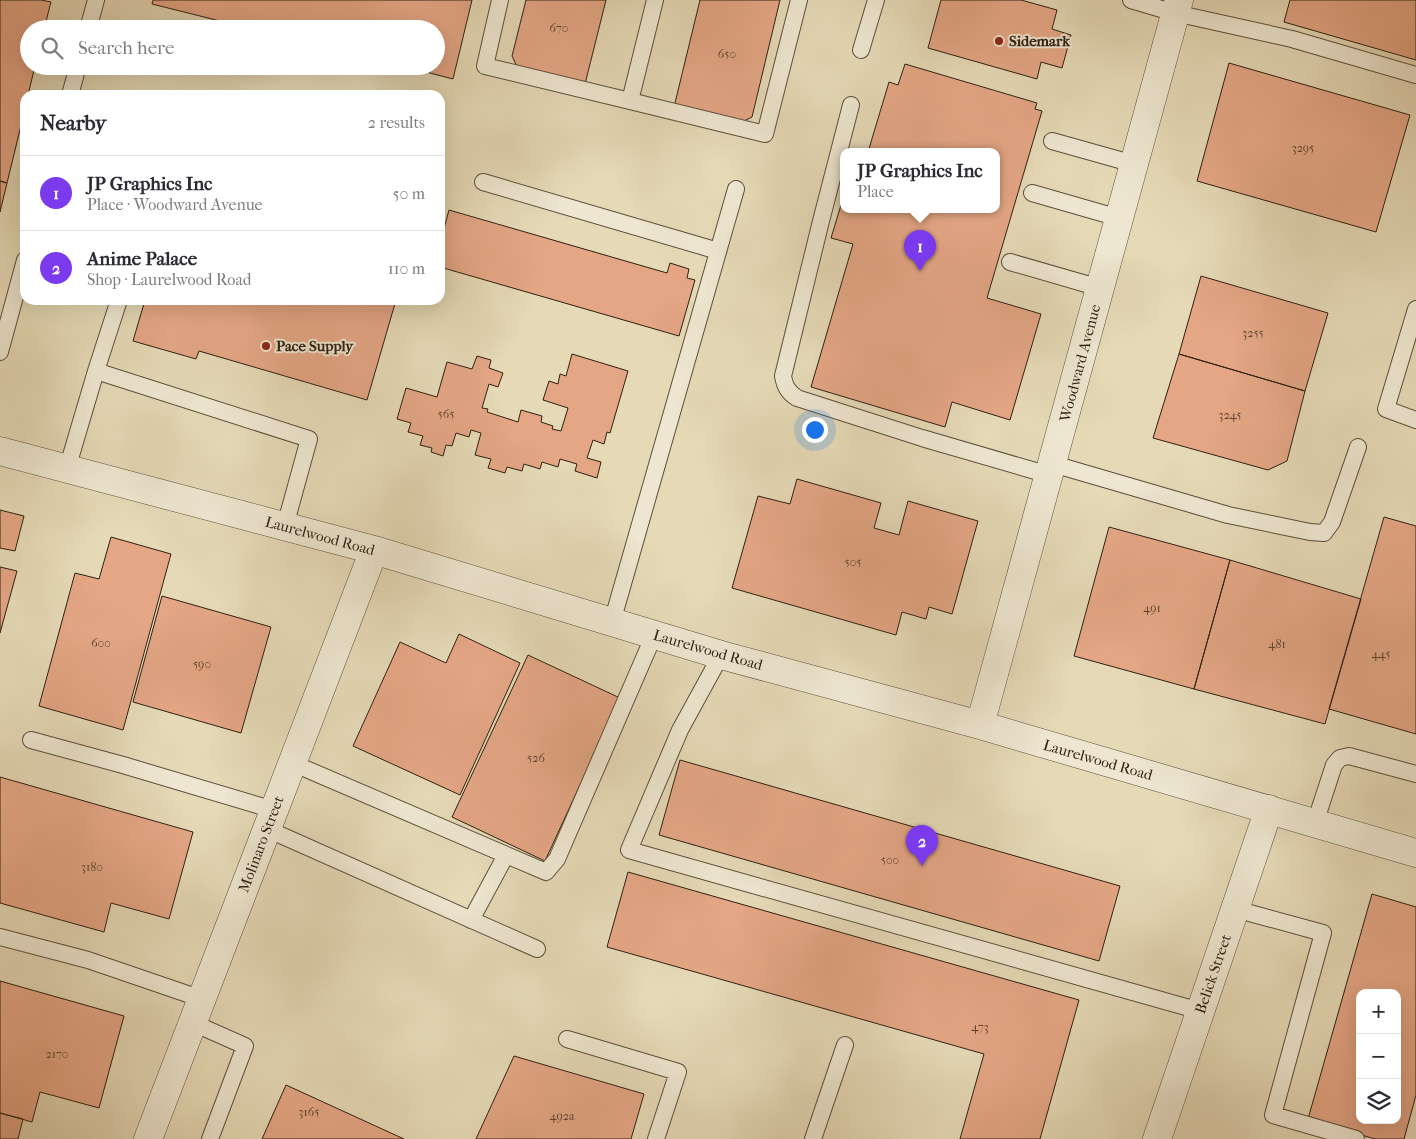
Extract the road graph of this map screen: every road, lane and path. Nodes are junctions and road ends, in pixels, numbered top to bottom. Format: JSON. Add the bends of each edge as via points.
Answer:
{"nodes":[{"id":1,"x":96,"y":0,"type":"edge"},
{"id":2,"x":500,"y":0,"type":"edge"},
{"id":3,"x":655,"y":0,"type":"edge"},
{"id":4,"x":799,"y":0,"type":"edge"},
{"id":5,"x":876,"y":0,"type":"edge"},
{"id":6,"x":1131,"y":0,"type":"edge"},
{"id":7,"x":1177,"y":6,"type":"edge"},
{"id":8,"x":90,"y":20,"type":"edge"},
{"id":9,"x":861,"y":50,"type":"dead end"},
{"id":10,"x":76,"y":75,"type":"edge"},
{"id":11,"x":1416,"y":75,"type":"edge"},
{"id":12,"x":71,"y":90,"type":"edge"},
{"id":13,"x":630,"y":101,"type":"junction"},
{"id":14,"x":851,"y":105,"type":"dead end"},
{"id":15,"x":1052,"y":141,"type":"dead end"},
{"id":16,"x":1134,"y":164,"type":"junction"},
{"id":17,"x":483,"y":182,"type":"dead end"},
{"id":18,"x":736,"y":189,"type":"dead end"},
{"id":19,"x":1032,"y":193,"type":"dead end"},
{"id":20,"x":1120,"y":218,"type":"junction"},
{"id":21,"x":718,"y":251,"type":"junction"},
{"id":22,"x":1010,"y":262,"type":"dead end"},
{"id":23,"x":20,"y":278,"type":"edge"},
{"id":24,"x":1100,"y":288,"type":"junction"},
{"id":25,"x":117,"y":305,"type":"edge"},
{"id":26,"x":1416,"y":309,"type":"edge"},
{"id":27,"x":0,"y":352,"type":"edge"},
{"id":28,"x":96,"y":372,"type":"junction"},
{"id":29,"x":1416,"y":420,"type":"edge"},
{"id":30,"x":1358,"y":447,"type":"dead end"},
{"id":31,"x":0,"y":451,"type":"edge"},
{"id":32,"x":66,"y":469,"type":"junction"},
{"id":33,"x":1051,"y":469,"type":"junction"},
{"id":34,"x":285,"y":526,"type":"junction"},
{"id":35,"x":374,"y":550,"type":"junction"},
{"id":36,"x":612,"y":622,"type":"junction"},
{"id":37,"x":654,"y":635,"type":"junction"},
{"id":38,"x":721,"y":655,"type":"junction"},
{"id":39,"x":980,"y":725,"type":"junction"},
{"id":40,"x":31,"y":740,"type":"dead end"},
{"id":41,"x":292,"y":763,"type":"junction"},
{"id":42,"x":1416,"y":774,"type":"edge"},
{"id":43,"x":1269,"y":809,"type":"junction"},
{"id":44,"x":271,"y":819,"type":"junction"},
{"id":45,"x":1315,"y":823,"type":"junction"},
{"id":46,"x":1416,"y":853,"type":"edge"},
{"id":47,"x":506,"y":855,"type":"junction"},
{"id":48,"x":1235,"y":909,"type":"junction"},
{"id":49,"x":471,"y":920,"type":"junction"},
{"id":50,"x":0,"y":936,"type":"edge"},
{"id":51,"x":537,"y":950,"type":"dead end"},
{"id":52,"x":197,"y":1011,"type":"junction"},
{"id":53,"x":1200,"y":1011,"type":"junction"},
{"id":54,"x":567,"y":1039,"type":"dead end"},
{"id":55,"x":845,"y":1045,"type":"dead end"},
{"id":56,"x":148,"y":1139,"type":"edge"},
{"id":57,"x":210,"y":1139,"type":"edge"},
{"id":58,"x":656,"y":1139,"type":"edge"},
{"id":59,"x":813,"y":1139,"type":"edge"},
{"id":60,"x":1156,"y":1139,"type":"edge"},
{"id":61,"x":1356,"y":1139,"type":"edge"}],
"edges":[{"from":1,"to":8,"type":"lane"},
{"from":2,"to":13,"type":"lane","via":[[484,66]]},
{"from":3,"to":13,"type":"lane"},
{"from":4,"to":13,"type":"lane","via":[[765,134]]},
{"from":5,"to":9,"type":"lane"},
{"from":6,"to":7,"type":"lane"},
{"from":7,"to":11,"type":"lane"},
{"from":7,"to":16,"type":"street","name":"Woodward Avenue"},
{"from":10,"to":12,"type":"lane"},
{"from":14,"to":33,"type":"lane","via":[[783,376],[784,385],[796,398],[922,438]]},
{"from":15,"to":16,"type":"lane"},
{"from":16,"to":20,"type":"street","name":"Woodward Avenue"},
{"from":17,"to":21,"type":"lane"},
{"from":18,"to":21,"type":"lane"},
{"from":19,"to":20,"type":"lane"},
{"from":20,"to":24,"type":"street","name":"Woodward Avenue"},
{"from":21,"to":36,"type":"lane"},
{"from":22,"to":24,"type":"lane"},
{"from":23,"to":27,"type":"lane"},
{"from":24,"to":33,"type":"street","name":"Woodward Avenue"},
{"from":25,"to":28,"type":"lane"},
{"from":26,"to":29,"type":"lane","via":[[1386,409]]},
{"from":28,"to":32,"type":"lane"},
{"from":28,"to":34,"type":"lane","via":[[309,438]]},
{"from":30,"to":33,"type":"lane","via":[[1332,522],[1324,532],[1228,515]]},
{"from":31,"to":32,"type":"street","name":"Laurelwood Road"},
{"from":32,"to":34,"type":"street","name":"Laurelwood Road"},
{"from":33,"to":39,"type":"street","name":"Woodward Avenue"},
{"from":34,"to":35,"type":"street","name":"Laurelwood Road"},
{"from":35,"to":36,"type":"street","name":"Laurelwood Road"},
{"from":35,"to":41,"type":"street","name":"Molinaro Street"},
{"from":36,"to":37,"type":"street","name":"Laurelwood Road"},
{"from":37,"to":38,"type":"street","name":"Laurelwood Road"},
{"from":37,"to":47,"type":"lane","via":[[557,859],[546,872]]},
{"from":38,"to":39,"type":"street","name":"Laurelwood Road"},
{"from":38,"to":53,"type":"lane","via":[[680,730],[628,850]]},
{"from":39,"to":43,"type":"street","name":"Laurelwood Road"},
{"from":40,"to":44,"type":"lane","via":[[123,765]]},
{"from":41,"to":44,"type":"street","name":"Molinaro Street"},
{"from":41,"to":47,"type":"lane"},
{"from":42,"to":45,"type":"lane","via":[[1349,756],[1340,758],[1334,765]]},
{"from":43,"to":45,"type":"street","name":"Laurelwood Road"},
{"from":43,"to":48,"type":"street","name":"Belick Street"},
{"from":44,"to":49,"type":"lane"},
{"from":44,"to":52,"type":"street","name":"Molinaro Street"},
{"from":45,"to":46,"type":"street","name":"Laurelwood Road"},
{"from":47,"to":49,"type":"lane"},
{"from":48,"to":53,"type":"street","name":"Belick Street"},
{"from":48,"to":61,"type":"lane","via":[[1323,933],[1273,1115]]},
{"from":49,"to":51,"type":"lane"},
{"from":50,"to":52,"type":"lane","via":[[88,960]]},
{"from":52,"to":56,"type":"street","name":"Molinaro Street"},
{"from":52,"to":57,"type":"lane","via":[[245,1046]]},
{"from":53,"to":60,"type":"street","name":"Belick Street"},
{"from":54,"to":58,"type":"lane","via":[[678,1072]]},
{"from":55,"to":59,"type":"lane"}]}
